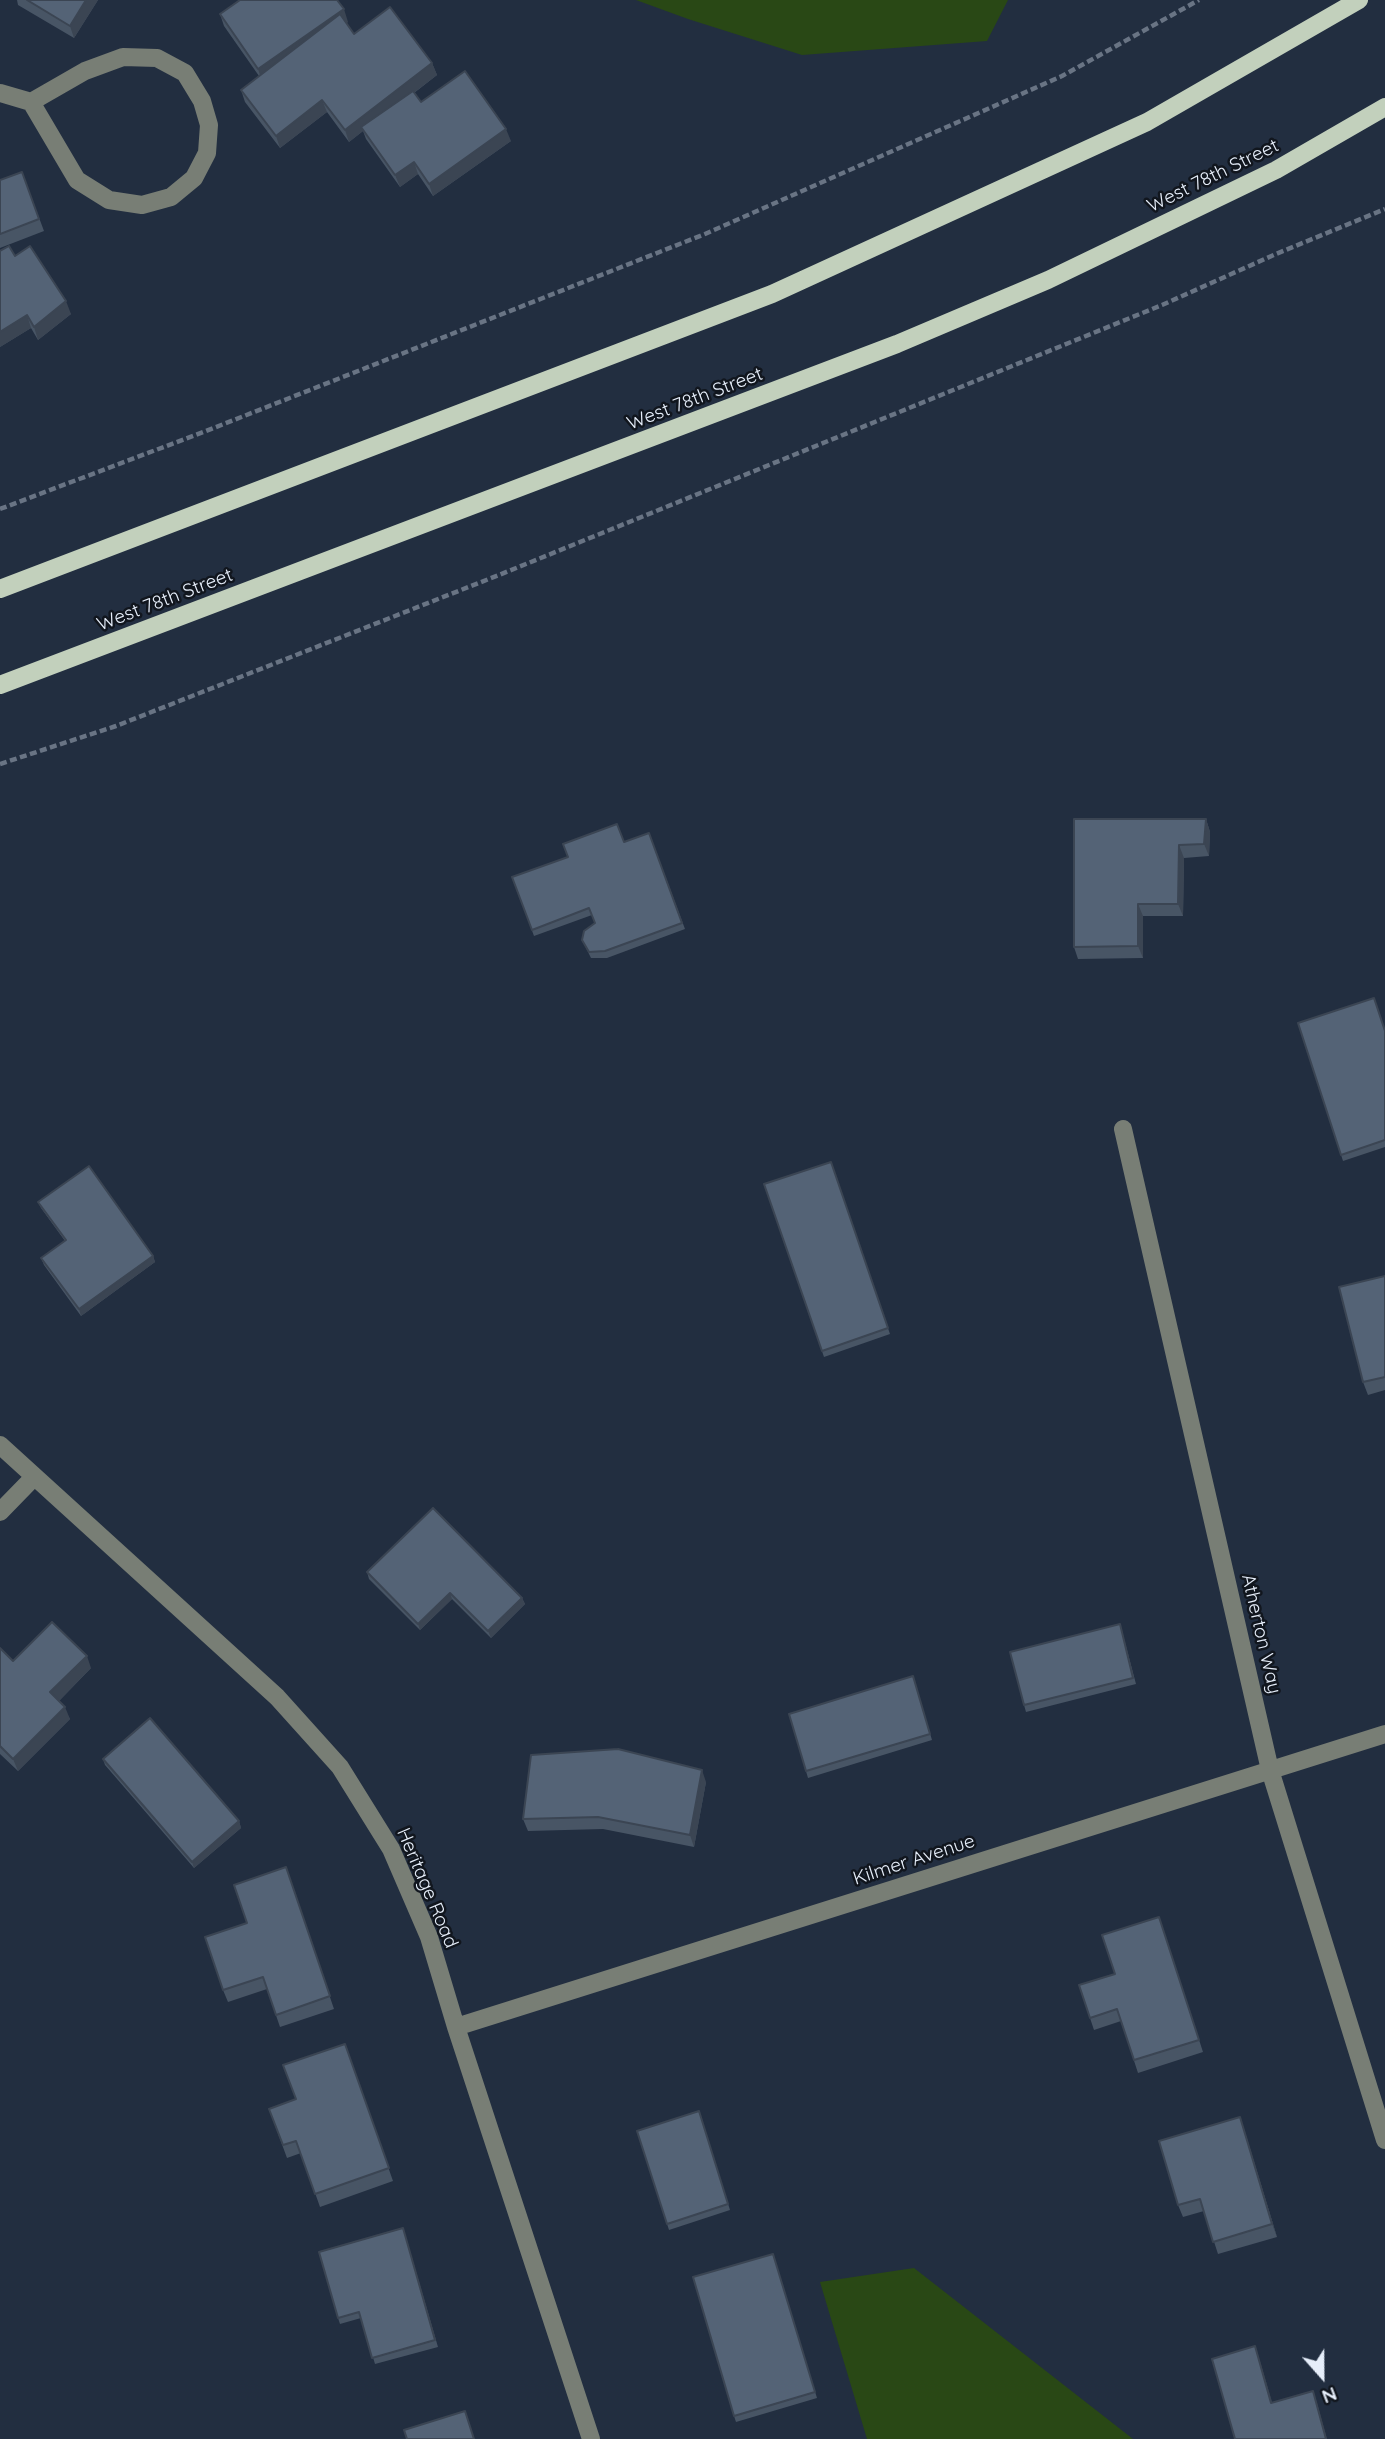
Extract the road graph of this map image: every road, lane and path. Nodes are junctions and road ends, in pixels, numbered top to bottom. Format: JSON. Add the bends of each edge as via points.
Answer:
{"nodes":[{"id":1,"x":1199,"y":0,"type":"edge"},
{"id":2,"x":1359,"y":0,"type":"edge"},
{"id":3,"x":0,"y":93,"type":"edge"},
{"id":4,"x":31,"y":102,"type":"junction"},
{"id":5,"x":1385,"y":107,"type":"edge"},
{"id":6,"x":1385,"y":209,"type":"edge"},
{"id":7,"x":0,"y":509,"type":"edge"},
{"id":8,"x":0,"y":589,"type":"edge"},
{"id":9,"x":0,"y":685,"type":"edge"},
{"id":10,"x":0,"y":764,"type":"edge"},
{"id":11,"x":1124,"y":1129,"type":"dead end"},
{"id":12,"x":0,"y":1445,"type":"edge"},
{"id":13,"x":34,"y":1477,"type":"junction"},
{"id":14,"x":0,"y":1512,"type":"edge"},
{"id":15,"x":1385,"y":1734,"type":"edge"},
{"id":16,"x":1270,"y":1770,"type":"junction"},
{"id":17,"x":456,"y":2027,"type":"junction"},
{"id":18,"x":1385,"y":2140,"type":"edge"},
{"id":19,"x":591,"y":2439,"type":"edge"}],
"edges":[{"from":1,"to":7,"type":"path","via":[[1062,76],[705,234]]},
{"from":2,"to":8,"type":"main road","via":[[1147,122],[772,294]]},
{"from":3,"to":4,"type":"street"},
{"from":4,"to":4,"type":"street","via":[[77,180],[109,200],[142,205],[171,197],[194,178],[207,153],[209,125],[202,101],[185,73],[157,58],[123,57],[85,71]]},
{"from":5,"to":9,"type":"main road","name":"West 78th Street","via":[[1276,170],[1048,280],[910,339]]},
{"from":6,"to":10,"type":"path","via":[[1162,305],[499,575],[116,726]]},
{"from":11,"to":16,"type":"street","name":"Atherton Way"},
{"from":12,"to":13,"type":"street","name":"Heritage Road"},
{"from":13,"to":14,"type":"street"},
{"from":13,"to":17,"type":"street","name":"Heritage Road","via":[[277,1697],[340,1767],[391,1849],[429,1937]]},
{"from":15,"to":16,"type":"street","name":"Kilmer Avenue"},
{"from":16,"to":17,"type":"street","name":"Kilmer Avenue"},
{"from":16,"to":18,"type":"street","name":"Atherton Way"},
{"from":17,"to":19,"type":"street","name":"Heritage Road"}]}
